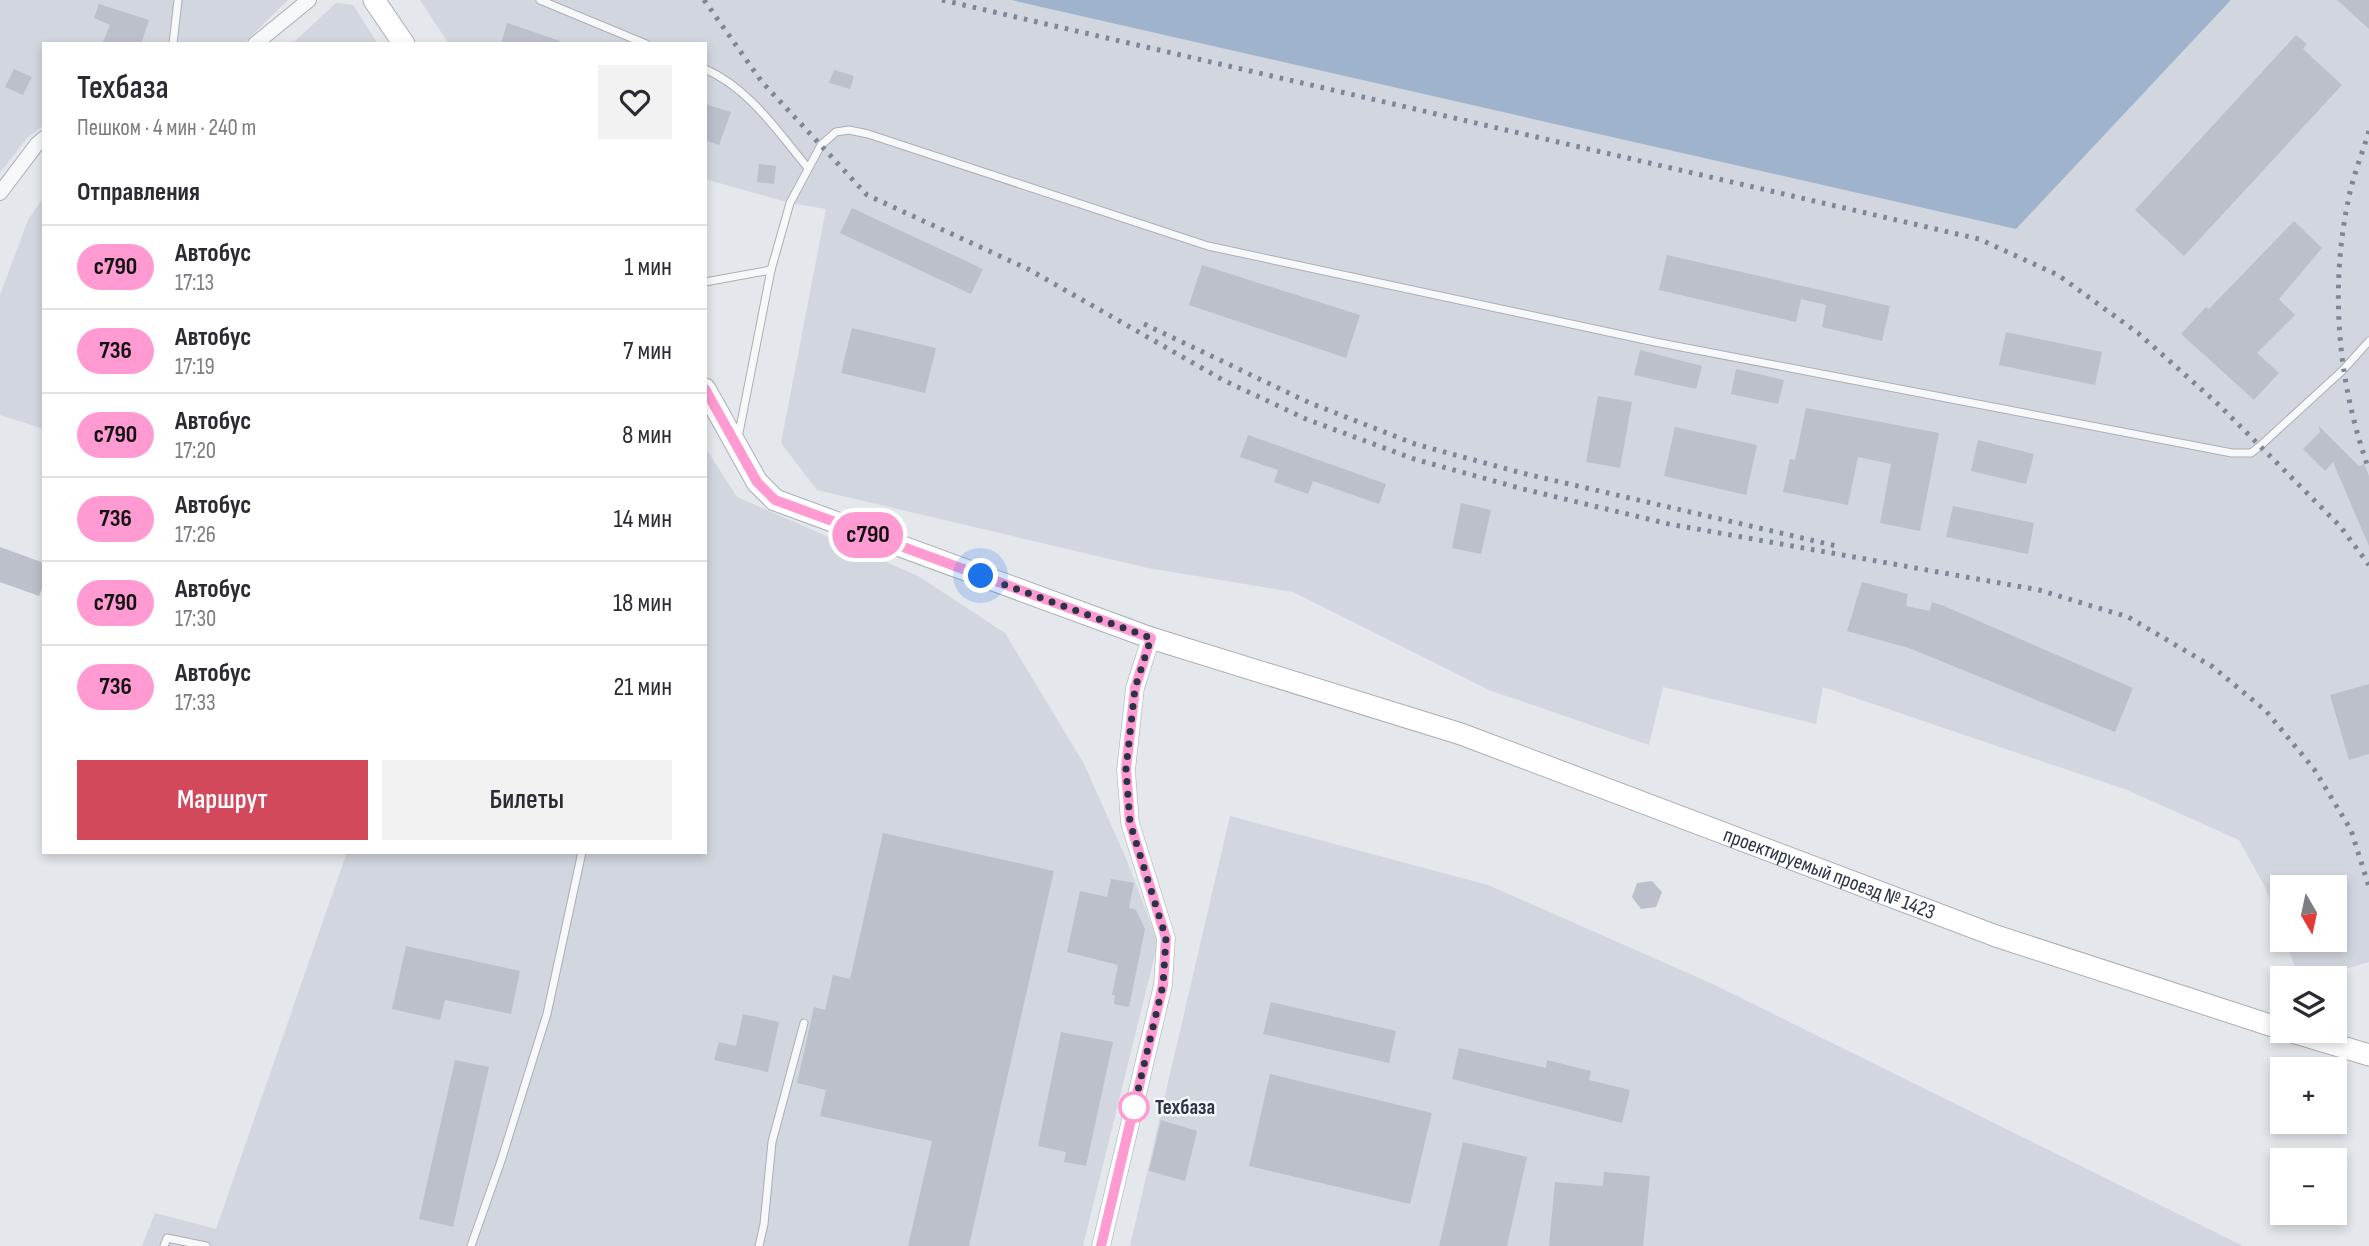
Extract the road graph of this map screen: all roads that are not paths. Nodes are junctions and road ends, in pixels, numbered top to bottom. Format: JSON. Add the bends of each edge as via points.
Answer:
{"nodes":[{"id":1,"x":178,"y":0,"type":"edge"},
{"id":2,"x":309,"y":0,"type":"edge"},
{"id":3,"x":374,"y":0,"type":"edge"},
{"id":4,"x":540,"y":0,"type":"edge"},
{"id":5,"x":173,"y":42,"type":"edge"},
{"id":6,"x":258,"y":42,"type":"edge"},
{"id":7,"x":403,"y":42,"type":"edge"},
{"id":8,"x":641,"y":42,"type":"edge"},
{"id":9,"x":707,"y":70,"type":"edge"},
{"id":10,"x":42,"y":140,"type":"edge"},
{"id":11,"x":808,"y":168,"type":"junction"},
{"id":12,"x":0,"y":193,"type":"edge"},
{"id":13,"x":771,"y":270,"type":"junction"},
{"id":14,"x":707,"y":282,"type":"edge"},
{"id":15,"x":2369,"y":341,"type":"edge"},
{"id":16,"x":707,"y":392,"type":"edge"},
{"id":17,"x":737,"y":445,"type":"junction"},
{"id":18,"x":1151,"y":638,"type":"junction"},
{"id":19,"x":582,"y":854,"type":"edge"},
{"id":20,"x":804,"y":1023,"type":"dead end"},
{"id":21,"x":2270,"y":1025,"type":"edge"},
{"id":22,"x":2329,"y":1043,"type":"edge"},
{"id":23,"x":2369,"y":1055,"type":"edge"},
{"id":24,"x":164,"y":1246,"type":"edge"},
{"id":25,"x":206,"y":1246,"type":"edge"},
{"id":26,"x":471,"y":1246,"type":"edge"},
{"id":27,"x":759,"y":1246,"type":"edge"},
{"id":28,"x":1101,"y":1246,"type":"edge"}],
"edges":[{"from":1,"to":5,"type":"lane"},
{"from":2,"to":6,"type":"street"},
{"from":3,"to":7,"type":"main road"},
{"from":4,"to":8,"type":"lane"},
{"from":9,"to":11,"type":"lane","via":[[741,91]]},
{"from":10,"to":12,"type":"street"},
{"from":11,"to":13,"type":"lane","via":[[790,203]]},
{"from":11,"to":15,"type":"lane","via":[[821,145],[836,132],[868,134],[1208,246],[1669,345],[2243,454],[2260,446]]},
{"from":13,"to":14,"type":"lane"},
{"from":13,"to":17,"type":"lane"},
{"from":16,"to":17,"type":"main road","name":"проектируемый проезд № 1423"},
{"from":17,"to":18,"type":"main road","name":"проектируемый проезд № 1423","via":[[757,482],[775,500]]},
{"from":18,"to":21,"type":"main road","name":"проектируемый проезд № 1423","via":[[1461,734],[1996,936]]},
{"from":18,"to":28,"type":"street","via":[[1135,688],[1126,769],[1130,823],[1166,938],[1163,985]]},
{"from":19,"to":26,"type":"lane","via":[[547,1014]]},
{"from":20,"to":27,"type":"lane","via":[[772,1142]]},
{"from":22,"to":23,"type":"main road"},
{"from":24,"to":25,"type":"lane","via":[[167,1238]]}]}
